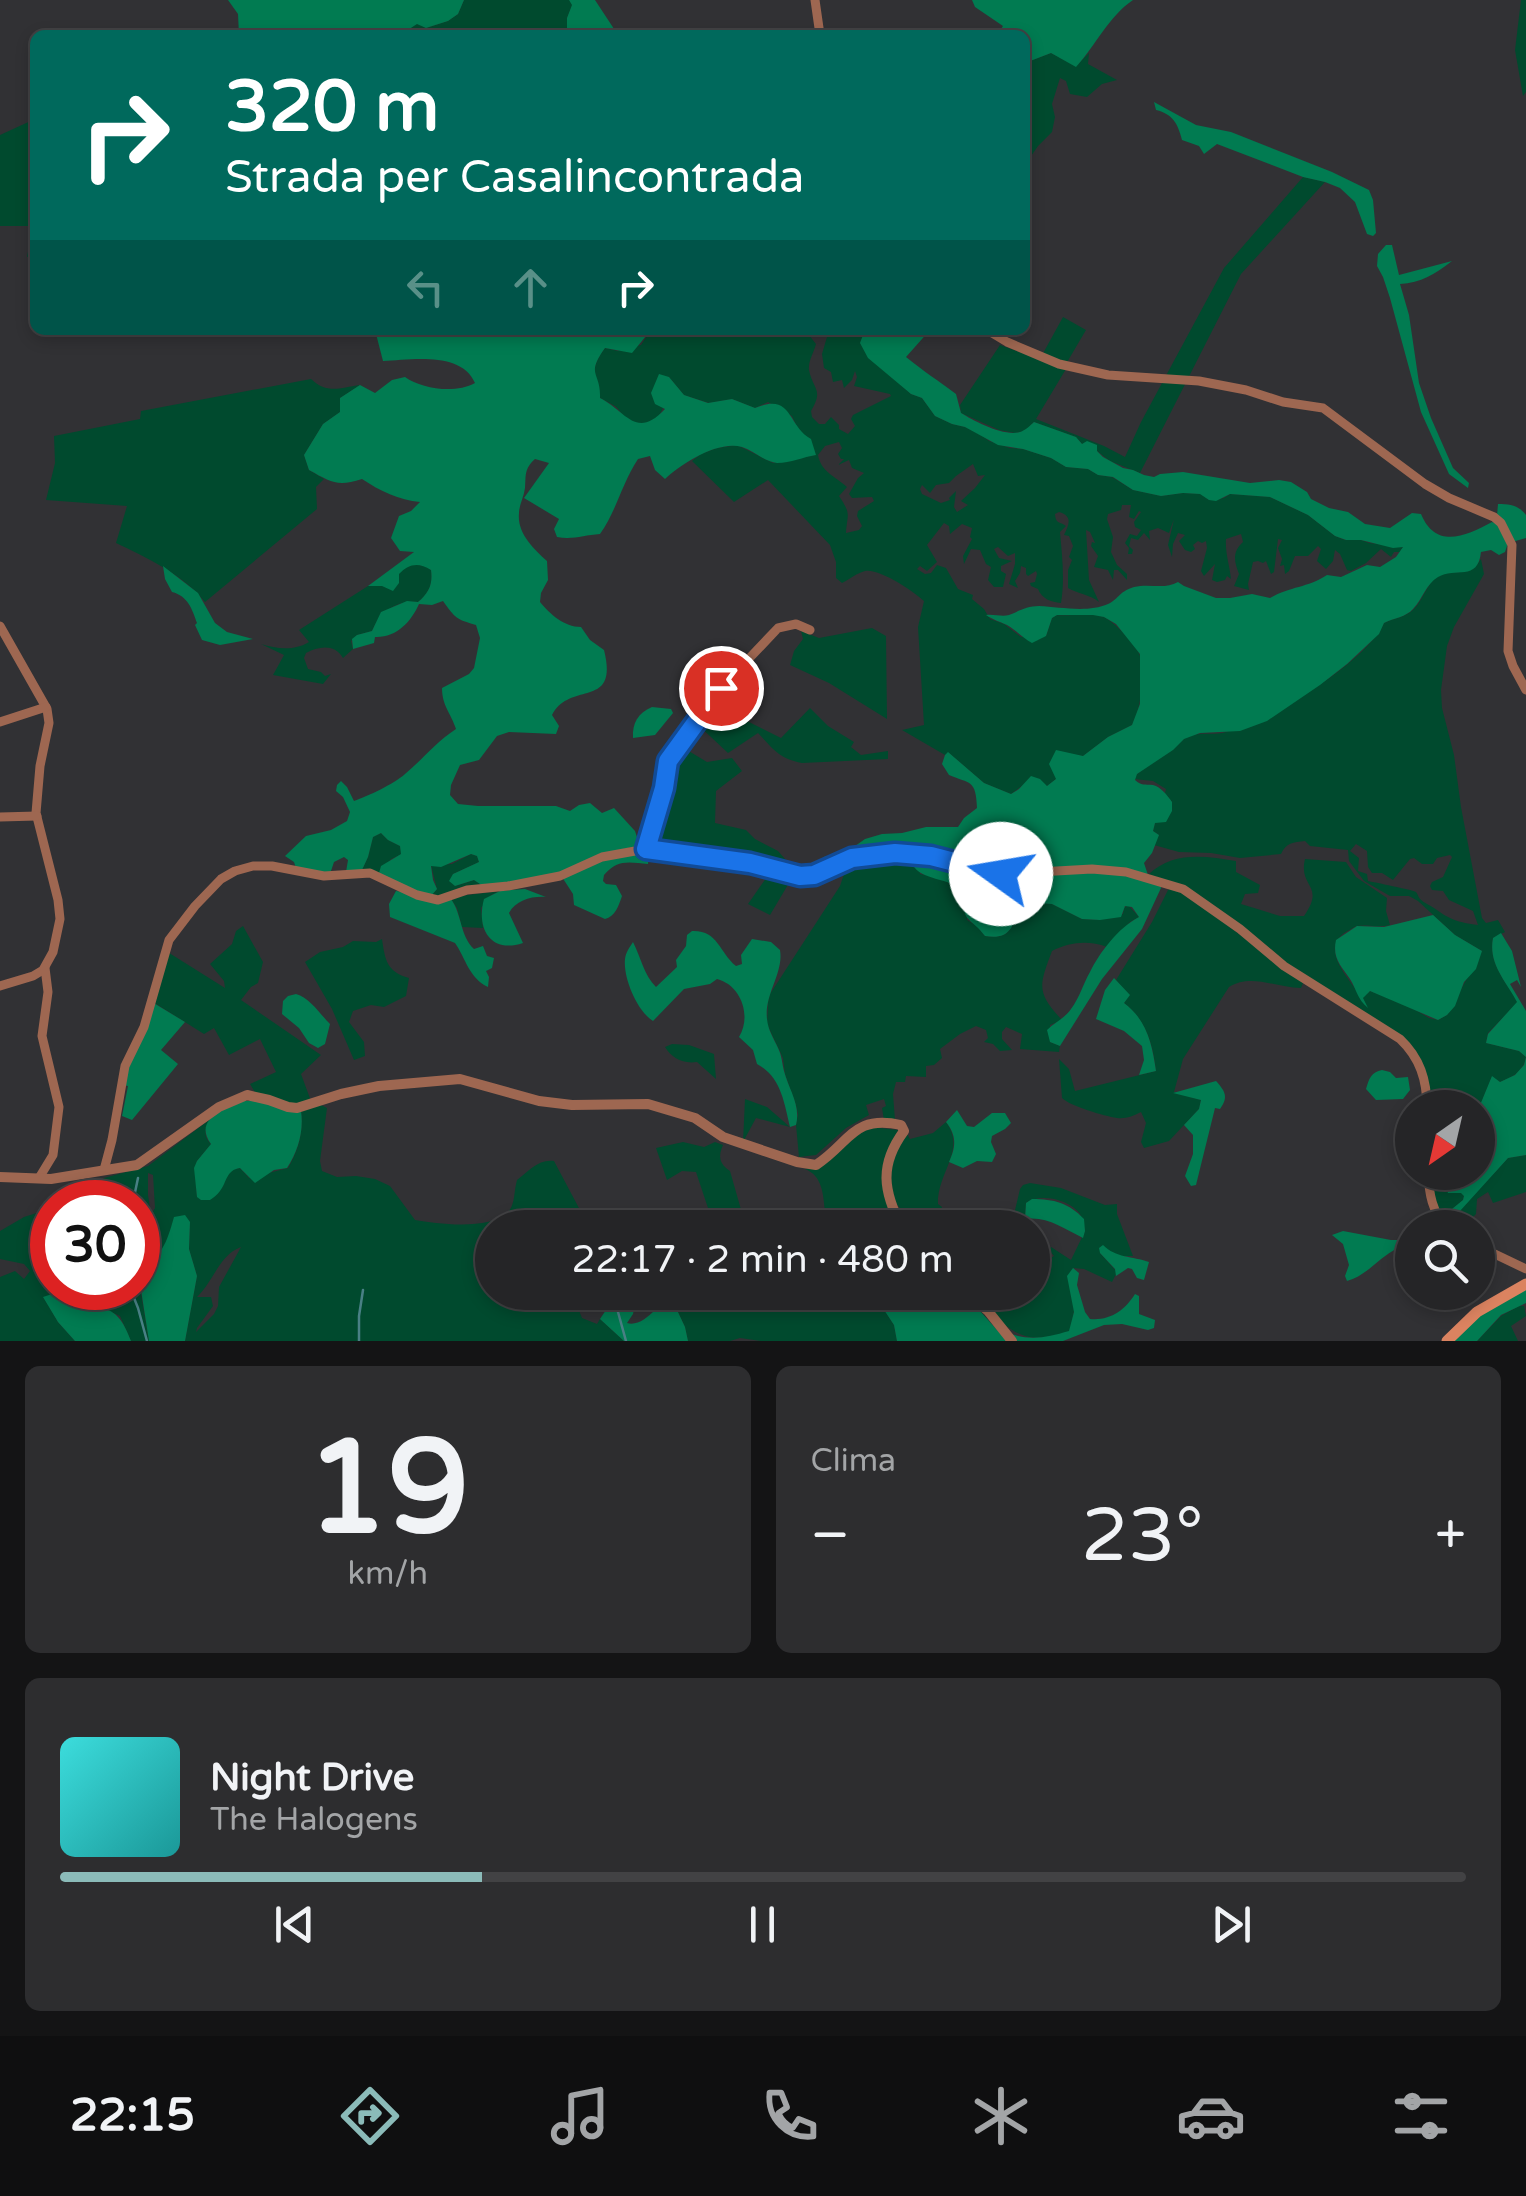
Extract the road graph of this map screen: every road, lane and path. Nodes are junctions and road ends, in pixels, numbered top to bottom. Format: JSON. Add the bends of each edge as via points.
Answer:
{"nodes":[{"id":1,"x":815,"y":0,"type":"edge"},
{"id":2,"x":819,"y":30,"type":"edge"},
{"id":3,"x":996,"y":335,"type":"edge"},
{"id":4,"x":0,"y":626,"type":"edge"},
{"id":5,"x":810,"y":630,"type":"dead end"},
{"id":6,"x":1526,"y":690,"type":"edge"},
{"id":7,"x":46,"y":706,"type":"junction"},
{"id":8,"x":0,"y":722,"type":"edge"},
{"id":9,"x":37,"y":816,"type":"junction"},
{"id":10,"x":0,"y":817,"type":"edge"},
{"id":11,"x":646,"y":849,"type":"junction"},
{"id":12,"x":45,"y":968,"type":"junction"},
{"id":13,"x":0,"y":986,"type":"edge"},
{"id":14,"x":1426,"y":1090,"type":"edge"},
{"id":15,"x":104,"y":1170,"type":"junction"},
{"id":16,"x":0,"y":1177,"type":"edge"},
{"id":17,"x":38,"y":1178,"type":"junction"},
{"id":18,"x":893,"y":1210,"type":"edge"},
{"id":19,"x":1495,"y":1254,"type":"edge"},
{"id":20,"x":1526,"y":1269,"type":"edge"},
{"id":21,"x":1526,"y":1284,"type":"edge"},
{"id":22,"x":987,"y":1310,"type":"edge"},
{"id":23,"x":1012,"y":1341,"type":"edge"},
{"id":24,"x":1446,"y":1341,"type":"edge"}],
"edges":[{"from":1,"to":2,"type":"street"},
{"from":3,"to":6,"type":"street","via":[[1058,364],[1108,375],[1199,380],[1323,408],[1424,484],[1494,517],[1512,545],[1508,651]]},
{"from":4,"to":7,"type":"street"},
{"from":5,"to":11,"type":"street","via":[[796,624],[778,628],[692,725],[668,761]]},
{"from":7,"to":8,"type":"street"},
{"from":7,"to":9,"type":"street"},
{"from":9,"to":10,"type":"street"},
{"from":9,"to":12,"type":"street","via":[[60,919]]},
{"from":11,"to":14,"type":"street","via":[[800,876],[852,858],[895,853],[1001,874],[1092,869],[1168,883],[1400,1039],[1422,1070]]},
{"from":11,"to":15,"type":"street","via":[[602,856],[560,876],[438,900],[361,872],[324,876],[253,866],[221,878],[168,940],[144,1027],[125,1066]]},
{"from":12,"to":13,"type":"street"},
{"from":12,"to":17,"type":"street","via":[[42,1036],[59,1107],[53,1156]]},
{"from":15,"to":17,"type":"street"},
{"from":15,"to":18,"type":"street","via":[[137,1165],[247,1095],[297,1108],[379,1086],[460,1080],[539,1101],[648,1104],[695,1118],[723,1137],[816,1165],[874,1121],[901,1126],[886,1180]]},
{"from":16,"to":17,"type":"street"},
{"from":19,"to":20,"type":"street"},
{"from":21,"to":24,"type":"main road","via":[[1477,1312]]},
{"from":22,"to":23,"type":"street"}]}
